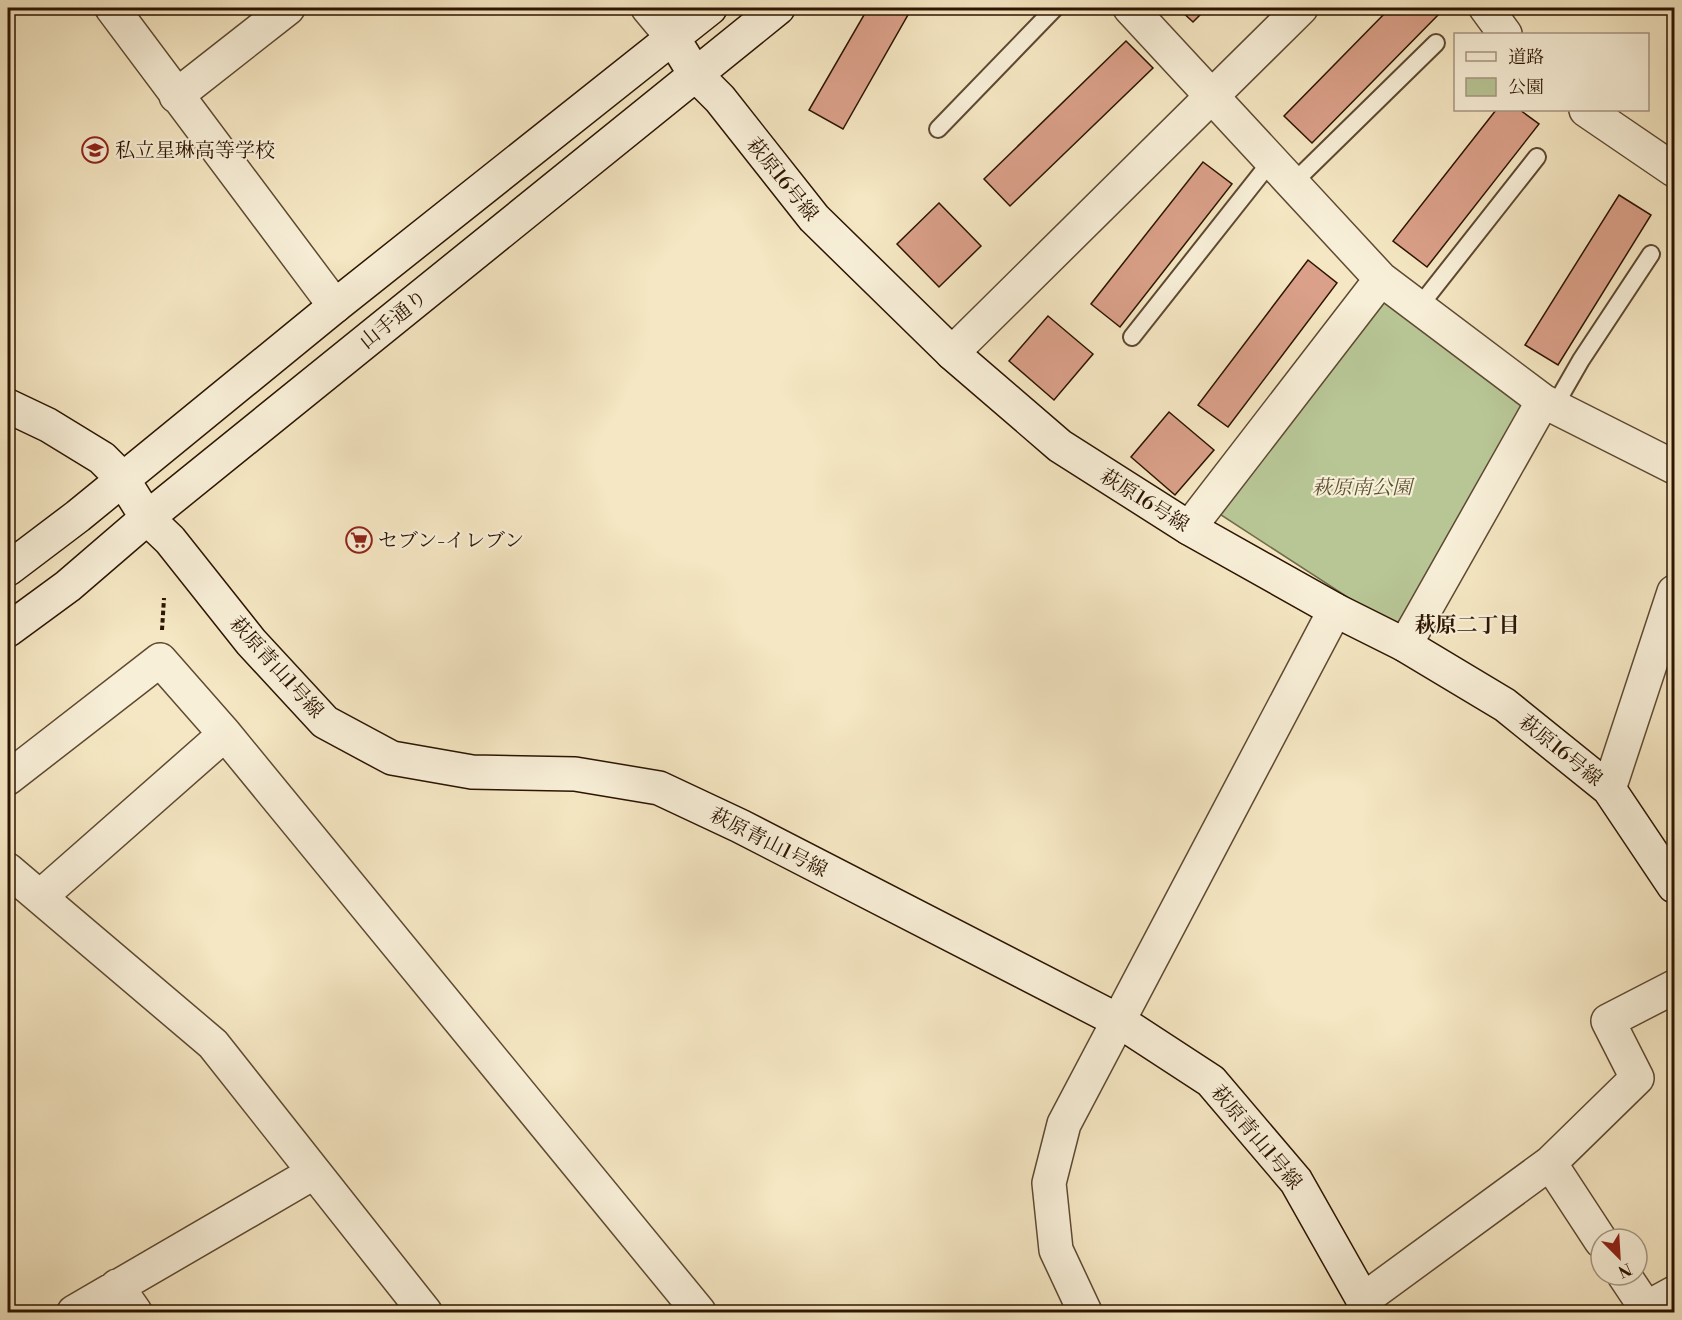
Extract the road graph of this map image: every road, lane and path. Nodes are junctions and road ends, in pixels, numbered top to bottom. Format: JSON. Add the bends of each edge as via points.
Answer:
{"nodes":[{"id":1,"x":112,"y":8,"type":"edge"},
{"id":2,"x":288,"y":8,"type":"edge"},
{"id":3,"x":648,"y":8,"type":"edge"},
{"id":4,"x":710,"y":8,"type":"edge"},
{"id":5,"x":778,"y":8,"type":"edge"},
{"id":6,"x":1055,"y":8,"type":"edge"},
{"id":7,"x":1123,"y":8,"type":"edge"},
{"id":8,"x":1130,"y":8,"type":"edge"},
{"id":9,"x":1301,"y":8,"type":"edge"},
{"id":10,"x":1486,"y":8,"type":"edge"},
{"id":11,"x":1504,"y":33,"type":"edge"},
{"id":12,"x":673,"y":38,"type":"junction"},
{"id":13,"x":1436,"y":43,"type":"dead end"},
{"id":14,"x":695,"y":74,"type":"junction"},
{"id":15,"x":1212,"y":94,"type":"junction"},
{"id":16,"x":176,"y":96,"type":"junction"},
{"id":17,"x":1587,"y":111,"type":"edge"},
{"id":18,"x":938,"y":129,"type":"dead end"},
{"id":19,"x":1537,"y":157,"type":"dead end"},
{"id":20,"x":1674,"y":170,"type":"edge"},
{"id":21,"x":1282,"y":171,"type":"junction"},
{"id":22,"x":1651,"y":254,"type":"dead end"},
{"id":23,"x":1381,"y":279,"type":"junction"},
{"id":24,"x":335,"y":306,"type":"junction"},
{"id":25,"x":1418,"y":308,"type":"junction"},
{"id":26,"x":1132,"y":337,"type":"dead end"},
{"id":27,"x":952,"y":353,"type":"junction"},
{"id":28,"x":1548,"y":404,"type":"junction"},
{"id":29,"x":8,"y":406,"type":"edge"},
{"id":30,"x":1674,"y":467,"type":"edge"},
{"id":31,"x":122,"y":478,"type":"junction"},
{"id":32,"x":147,"y":518,"type":"junction"},
{"id":33,"x":1189,"y":528,"type":"junction"},
{"id":34,"x":8,"y":569,"type":"edge"},
{"id":35,"x":1674,"y":592,"type":"edge"},
{"id":36,"x":1335,"y":610,"type":"junction"},
{"id":37,"x":8,"y":630,"type":"edge"},
{"id":38,"x":1405,"y":645,"type":"junction"},
{"id":39,"x":225,"y":734,"type":"junction"},
{"id":40,"x":8,"y":778,"type":"edge"},
{"id":41,"x":1609,"y":789,"type":"junction"},
{"id":42,"x":8,"y":870,"type":"edge"},
{"id":43,"x":1670,"y":871,"type":"edge"},
{"id":44,"x":41,"y":896,"type":"junction"},
{"id":45,"x":1674,"y":987,"type":"edge"},
{"id":46,"x":1119,"y":1021,"type":"junction"},
{"id":47,"x":1550,"y":1163,"type":"junction"},
{"id":48,"x":313,"y":1173,"type":"junction"},
{"id":49,"x":1592,"y":1227,"type":"edge"},
{"id":50,"x":1631,"y":1287,"type":"edge"},
{"id":51,"x":1674,"y":1293,"type":"edge"},
{"id":52,"x":126,"y":1299,"type":"edge"},
{"id":53,"x":1367,"y":1306,"type":"edge"},
{"id":54,"x":1643,"y":1310,"type":"edge"},
{"id":55,"x":74,"y":1312,"type":"edge"},
{"id":56,"x":425,"y":1312,"type":"edge"},
{"id":57,"x":699,"y":1312,"type":"edge"},
{"id":58,"x":1085,"y":1312,"type":"edge"}],
"edges":[{"from":1,"to":16,"type":"street"},
{"from":2,"to":16,"type":"street"},
{"from":3,"to":12,"type":"street","name":"萩原16号線"},
{"from":4,"to":12,"type":"street"},
{"from":5,"to":14,"type":"street","name":"山手通り"},
{"from":6,"to":18,"type":"lane"},
{"from":7,"to":8,"type":"lane"},
{"from":8,"to":15,"type":"street"},
{"from":9,"to":15,"type":"street"},
{"from":10,"to":11,"type":"street"},
{"from":12,"to":14,"type":"street","name":"萩原16号線"},
{"from":12,"to":24,"type":"street"},
{"from":13,"to":21,"type":"lane"},
{"from":14,"to":27,"type":"street","name":"萩原16号線","via":[[720,99],[814,218]]},
{"from":14,"to":32,"type":"street","name":"山手通り"},
{"from":15,"to":21,"type":"street"},
{"from":15,"to":27,"type":"street"},
{"from":16,"to":24,"type":"street"},
{"from":17,"to":20,"type":"street"},
{"from":19,"to":25,"type":"lane"},
{"from":21,"to":23,"type":"street"},
{"from":21,"to":26,"type":"lane"},
{"from":22,"to":28,"type":"lane"},
{"from":23,"to":25,"type":"street"},
{"from":23,"to":33,"type":"street"},
{"from":24,"to":31,"type":"street"},
{"from":25,"to":28,"type":"street"},
{"from":27,"to":33,"type":"street","name":"萩原16号線","via":[[1060,446]]},
{"from":28,"to":30,"type":"street"},
{"from":28,"to":38,"type":"street"},
{"from":29,"to":31,"type":"street","name":"萩原青山1号線","via":[[102,458]]},
{"from":31,"to":32,"type":"street","name":"萩原青山1号線"},
{"from":31,"to":34,"type":"street"},
{"from":32,"to":37,"type":"street","name":"山手通り","via":[[68,586]]},
{"from":32,"to":46,"type":"street","name":"萩原青山1号線","via":[[170,540],[251,642],[325,722],[392,759],[472,772],[575,774],[659,788]]},
{"from":33,"to":36,"type":"street","name":"萩原16号線"},
{"from":35,"to":41,"type":"street"},
{"from":36,"to":38,"type":"street","name":"萩原16号線"},
{"from":36,"to":46,"type":"street"},
{"from":38,"to":41,"type":"street","name":"萩原16号線","via":[[1505,705]]},
{"from":39,"to":40,"type":"street","via":[[160,660]]},
{"from":39,"to":44,"type":"street"},
{"from":39,"to":57,"type":"street"},
{"from":41,"to":43,"type":"street","name":"萩原16号線"},
{"from":42,"to":44,"type":"street"},
{"from":44,"to":48,"type":"street","via":[[213,1044]]},
{"from":45,"to":47,"type":"street","via":[[1608,1021],[1637,1078]]},
{"from":46,"to":53,"type":"street","name":"萩原青山1号線","via":[[1211,1082],[1296,1181]]},
{"from":46,"to":58,"type":"street","via":[[1064,1124],[1049,1183],[1056,1250]]},
{"from":47,"to":49,"type":"street"},
{"from":47,"to":53,"type":"street"},
{"from":48,"to":52,"type":"street"},
{"from":48,"to":56,"type":"street"},
{"from":50,"to":54,"type":"street"},
{"from":51,"to":54,"type":"street"},
{"from":52,"to":55,"type":"street"}]}
